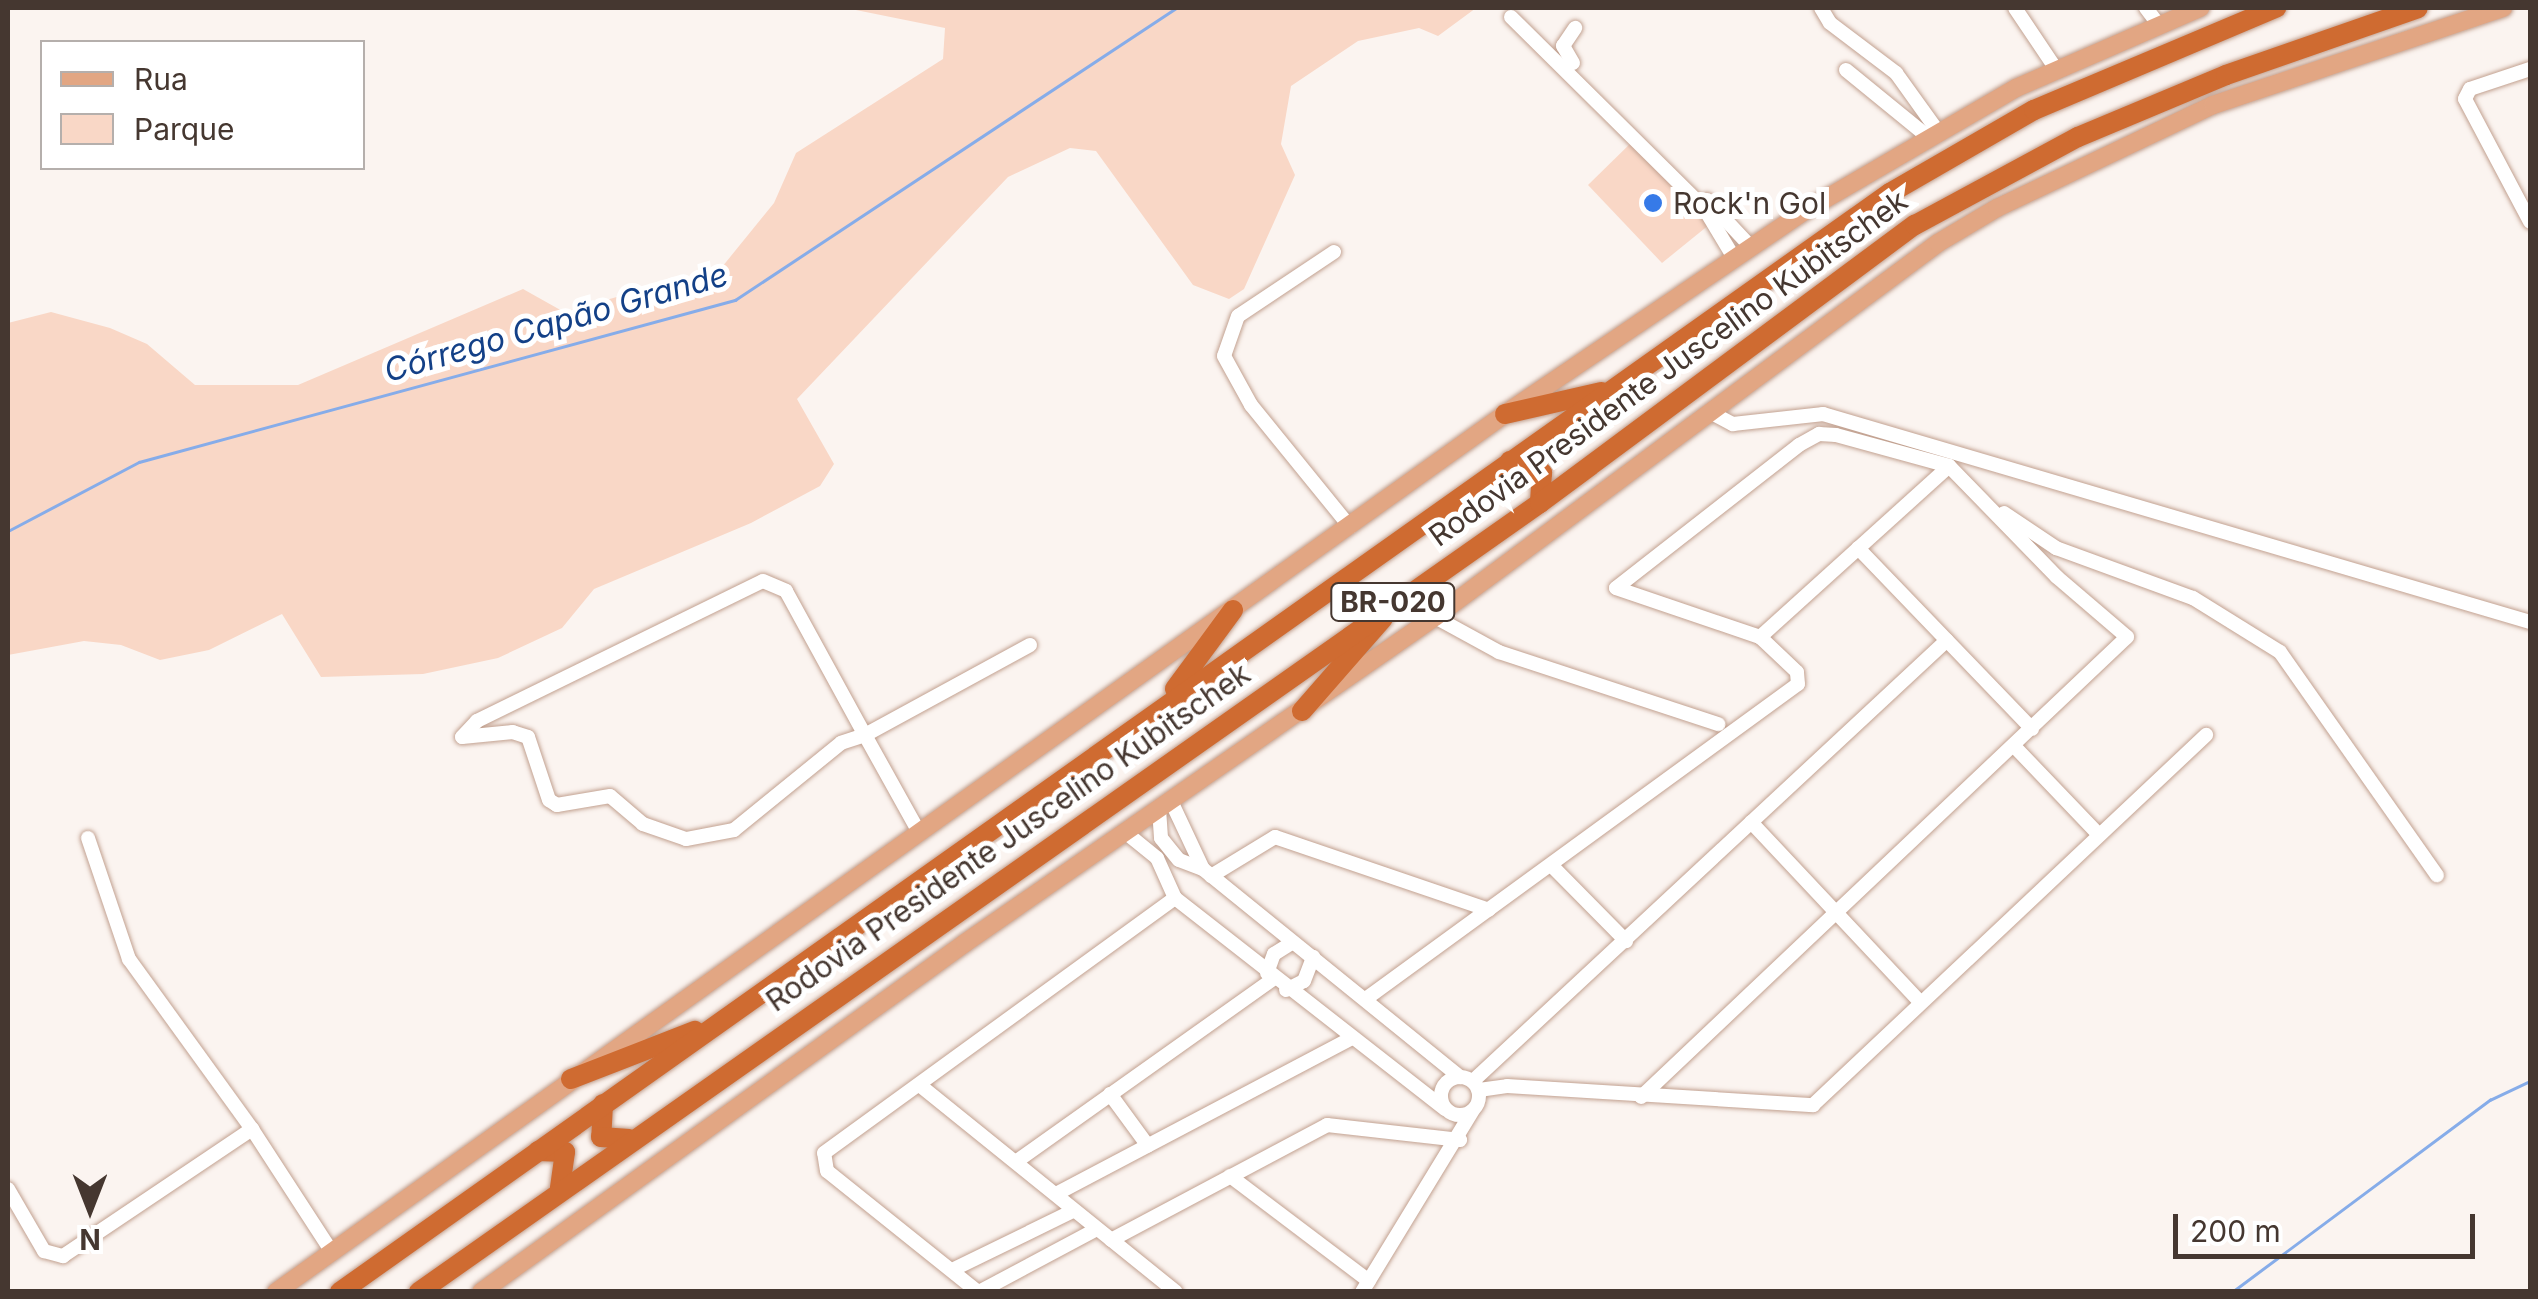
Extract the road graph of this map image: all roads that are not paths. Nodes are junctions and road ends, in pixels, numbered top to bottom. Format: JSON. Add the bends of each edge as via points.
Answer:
{"nodes":[{"id":1,"x":1821,"y":8,"type":"edge"},
{"id":2,"x":2015,"y":8,"type":"edge"},
{"id":3,"x":2146,"y":8,"type":"edge"},
{"id":4,"x":2200,"y":8,"type":"edge"},
{"id":5,"x":2276,"y":8,"type":"edge"},
{"id":6,"x":2418,"y":8,"type":"edge"},
{"id":7,"x":2502,"y":8,"type":"edge"},
{"id":8,"x":1511,"y":17,"type":"dead end"},
{"id":9,"x":2160,"y":25,"type":"junction"},
{"id":10,"x":1575,"y":28,"type":"dead end"},
{"id":11,"x":2056,"y":69,"type":"junction"},
{"id":12,"x":1846,"y":70,"type":"dead end"},
{"id":13,"x":2530,"y":70,"type":"edge"},
{"id":14,"x":1932,"y":133,"type":"junction"},
{"id":15,"x":2530,"y":222,"type":"edge"},
{"id":16,"x":1751,"y":247,"type":"junction"},
{"id":17,"x":1334,"y":252,"type":"dead end"},
{"id":18,"x":1734,"y":258,"type":"junction"},
{"id":19,"x":1613,"y":390,"type":"junction"},
{"id":20,"x":1710,"y":412,"type":"junction"},
{"id":21,"x":1505,"y":414,"type":"junction"},
{"id":22,"x":1510,"y":461,"type":"junction"},
{"id":23,"x":1949,"y":466,"type":"junction"},
{"id":24,"x":1981,"y":497,"type":"junction"},
{"id":25,"x":1540,"y":502,"type":"junction"},
{"id":26,"x":1350,"y":528,"type":"junction"},
{"id":27,"x":1858,"y":548,"type":"junction"},
{"id":28,"x":1404,"y":594,"type":"junction"},
{"id":29,"x":1233,"y":610,"type":"junction"},
{"id":30,"x":1435,"y":617,"type":"junction"},
{"id":31,"x":2530,"y":622,"type":"edge"},
{"id":32,"x":1760,"y":637,"type":"junction"},
{"id":33,"x":1947,"y":640,"type":"junction"},
{"id":34,"x":1030,"y":645,"type":"dead end"},
{"id":35,"x":1162,"y":706,"type":"junction"},
{"id":36,"x":1302,"y":711,"type":"junction"},
{"id":37,"x":1718,"y":724,"type":"dead end"},
{"id":38,"x":2032,"y":728,"type":"junction"},
{"id":39,"x":2206,"y":735,"type":"dead end"},
{"id":40,"x":865,"y":736,"type":"junction"},
{"id":41,"x":2014,"y":746,"type":"junction"},
{"id":42,"x":1165,"y":805,"type":"junction"},
{"id":43,"x":1751,"y":822,"type":"junction"},
{"id":44,"x":920,"y":834,"type":"junction"},
{"id":45,"x":1121,"y":835,"type":"junction"},
{"id":46,"x":2099,"y":835,"type":"junction"},
{"id":47,"x":88,"y":838,"type":"dead end"},
{"id":48,"x":1167,"y":859,"type":"junction"},
{"id":49,"x":1551,"y":865,"type":"junction"},
{"id":50,"x":1207,"y":872,"type":"junction"},
{"id":51,"x":2437,"y":875,"type":"dead end"},
{"id":52,"x":1171,"y":895,"type":"junction"},
{"id":53,"x":1489,"y":910,"type":"junction"},
{"id":54,"x":1836,"y":912,"type":"junction"},
{"id":55,"x":1626,"y":940,"type":"junction"},
{"id":56,"x":1293,"y":942,"type":"junction"},
{"id":57,"x":1313,"y":956,"type":"junction"},
{"id":58,"x":1270,"y":976,"type":"junction"},
{"id":59,"x":1286,"y":990,"type":"junction"},
{"id":60,"x":1367,"y":998,"type":"junction"},
{"id":61,"x":1920,"y":1002,"type":"junction"},
{"id":62,"x":720,"y":1021,"type":"junction"},
{"id":63,"x":1352,"y":1038,"type":"junction"},
{"id":64,"x":571,"y":1079,"type":"junction"},
{"id":65,"x":1470,"y":1083,"type":"junction"},
{"id":66,"x":922,"y":1086,"type":"junction"},
{"id":67,"x":1110,"y":1094,"type":"junction"},
{"id":68,"x":1640,"y":1096,"type":"junction"},
{"id":69,"x":602,"y":1104,"type":"junction"},
{"id":70,"x":1450,"y":1112,"type":"junction"},
{"id":71,"x":1472,"y":1112,"type":"junction"},
{"id":72,"x":252,"y":1129,"type":"junction"},
{"id":73,"x":633,"y":1138,"type":"junction"},
{"id":74,"x":1460,"y":1140,"type":"junction"},
{"id":75,"x":1148,"y":1146,"type":"junction"},
{"id":76,"x":538,"y":1151,"type":"junction"},
{"id":77,"x":1017,"y":1161,"type":"junction"},
{"id":78,"x":1230,"y":1176,"type":"junction"},
{"id":79,"x":560,"y":1188,"type":"junction"},
{"id":80,"x":8,"y":1189,"type":"edge"},
{"id":81,"x":1056,"y":1194,"type":"junction"},
{"id":82,"x":1073,"y":1211,"type":"junction"},
{"id":83,"x":1096,"y":1229,"type":"junction"},
{"id":84,"x":1112,"y":1240,"type":"junction"},
{"id":85,"x":332,"y":1252,"type":"junction"},
{"id":86,"x":952,"y":1270,"type":"junction"},
{"id":87,"x":1365,"y":1286,"type":"edge"},
{"id":88,"x":276,"y":1292,"type":"edge"},
{"id":89,"x":340,"y":1292,"type":"edge"},
{"id":90,"x":418,"y":1292,"type":"edge"},
{"id":91,"x":481,"y":1292,"type":"edge"},
{"id":92,"x":978,"y":1292,"type":"edge"},
{"id":93,"x":1176,"y":1292,"type":"edge"}],
"edges":[{"from":1,"to":14,"type":"street","via":[[1830,24],[1896,74]]},
{"from":2,"to":11,"type":"street"},
{"from":3,"to":9,"type":"street"},
{"from":4,"to":9,"type":"main road"},
{"from":5,"to":19,"type":"highway","name":"Rodovia Presidente Juscelino Kubitschek","number":"BR-020","via":[[2034,110],[1946,159]]},
{"from":6,"to":25,"type":"highway","name":"Rodovia Presidente Juscelino Kubitschek","number":"BR-020","via":[[2226,75],[2014,167],[1886,245]]},
{"from":7,"to":20,"type":"main road","via":[[2212,105],[1997,208],[1896,271]]},
{"from":8,"to":18,"type":"street","via":[[1704,208]]},
{"from":9,"to":11,"type":"main road"},
{"from":10,"to":16,"type":"street","via":[[1563,46],[1571,61]]},
{"from":11,"to":14,"type":"main road"},
{"from":12,"to":14,"type":"street"},
{"from":13,"to":15,"type":"street","via":[[2470,89],[2465,99]]},
{"from":14,"to":16,"type":"main road"},
{"from":16,"to":18,"type":"main road"},
{"from":17,"to":26,"type":"street","via":[[1238,316],[1224,356],[1251,405]]},
{"from":18,"to":21,"type":"main road"},
{"from":19,"to":21,"type":"highway"},
{"from":19,"to":22,"type":"highway","name":"Rodovia Presidente Juscelino Kubitschek","number":"BR-020"},
{"from":20,"to":30,"type":"main road"},
{"from":20,"to":31,"type":"street","via":[[1733,424],[1823,414]]},
{"from":21,"to":26,"type":"main road"},
{"from":22,"to":25,"type":"highway","via":[[1531,463],[1542,473]]},
{"from":22,"to":35,"type":"highway","name":"Rodovia Presidente Juscelino Kubitschek","number":"BR-020"},
{"from":23,"to":24,"type":"street"},
{"from":23,"to":27,"type":"street"},
{"from":23,"to":32,"type":"street","via":[[1886,445],[1816,436],[1616,588]]},
{"from":24,"to":38,"type":"street","via":[[2057,577],[2124,629],[2122,644]]},
{"from":24,"to":51,"type":"street","via":[[2056,548],[2194,598],[2280,652]]},
{"from":25,"to":28,"type":"highway","name":"Rodovia Presidente Juscelino Kubitschek","number":"BR-020"},
{"from":26,"to":29,"type":"main road"},
{"from":27,"to":32,"type":"street"},
{"from":27,"to":33,"type":"street"},
{"from":28,"to":36,"type":"highway"},
{"from":28,"to":73,"type":"highway","name":"Rodovia Presidente Juscelino Kubitschek","number":"BR-020"},
{"from":29,"to":35,"type":"highway"},
{"from":29,"to":44,"type":"main road"},
{"from":30,"to":36,"type":"main road"},
{"from":30,"to":37,"type":"street","via":[[1499,652]]},
{"from":32,"to":49,"type":"street","via":[[1798,672],[1794,688]]},
{"from":33,"to":38,"type":"street"},
{"from":33,"to":43,"type":"street"},
{"from":34,"to":40,"type":"street"},
{"from":35,"to":62,"type":"highway","name":"Rodovia Presidente Juscelino Kubitschek","number":"BR-020"},
{"from":36,"to":42,"type":"main road"},
{"from":38,"to":41,"type":"street"},
{"from":39,"to":46,"type":"street"},
{"from":40,"to":40,"type":"street","via":[[841,743],[748,822],[702,840],[642,824],[610,796],[557,805],[549,800],[528,737],[462,735],[477,720],[763,581],[786,591]]},
{"from":40,"to":44,"type":"street"},
{"from":41,"to":46,"type":"street"},
{"from":41,"to":54,"type":"street"},
{"from":42,"to":45,"type":"main road"},
{"from":42,"to":48,"type":"street"},
{"from":42,"to":50,"type":"street"},
{"from":43,"to":54,"type":"street"},
{"from":43,"to":55,"type":"street"},
{"from":44,"to":64,"type":"main road"},
{"from":45,"to":48,"type":"street"},
{"from":45,"to":52,"type":"street","via":[[1146,855]]},
{"from":45,"to":91,"type":"main road"},
{"from":46,"to":61,"type":"street"},
{"from":47,"to":72,"type":"street","via":[[129,960]]},
{"from":48,"to":50,"type":"street"},
{"from":48,"to":52,"type":"street"},
{"from":49,"to":53,"type":"street"},
{"from":49,"to":55,"type":"street"},
{"from":50,"to":53,"type":"street","via":[[1275,836]]},
{"from":50,"to":56,"type":"street"},
{"from":52,"to":58,"type":"street"},
{"from":52,"to":66,"type":"street"},
{"from":53,"to":60,"type":"street"},
{"from":54,"to":61,"type":"street"},
{"from":54,"to":68,"type":"street"},
{"from":55,"to":65,"type":"street"},
{"from":56,"to":57,"type":"street"},
{"from":56,"to":58,"type":"street","via":[[1274,954]]},
{"from":57,"to":59,"type":"street","via":[[1304,982]]},
{"from":57,"to":60,"type":"street"},
{"from":58,"to":59,"type":"street"},
{"from":58,"to":67,"type":"street"},
{"from":59,"to":63,"type":"street"},
{"from":60,"to":65,"type":"street"},
{"from":61,"to":68,"type":"street","via":[[1812,1105]]},
{"from":62,"to":64,"type":"highway"},
{"from":62,"to":69,"type":"highway","name":"Rodovia Presidente Juscelino Kubitschek","number":"BR-020"},
{"from":63,"to":70,"type":"street"},
{"from":63,"to":75,"type":"street"},
{"from":64,"to":85,"type":"main road"},
{"from":65,"to":68,"type":"street"},
{"from":65,"to":70,"type":"street","via":[[1441,1090]]},
{"from":65,"to":71,"type":"street"},
{"from":66,"to":77,"type":"street"},
{"from":66,"to":86,"type":"street","via":[[824,1152],[822,1162]]},
{"from":67,"to":75,"type":"street"},
{"from":67,"to":77,"type":"street"},
{"from":69,"to":73,"type":"highway","via":[[602,1137]]},
{"from":69,"to":76,"type":"highway","name":"Rodovia Presidente Juscelino Kubitschek","number":"BR-020"},
{"from":70,"to":71,"type":"street"},
{"from":70,"to":74,"type":"street"},
{"from":71,"to":74,"type":"street"},
{"from":72,"to":80,"type":"street","via":[[63,1256],[44,1252]]},
{"from":72,"to":85,"type":"street"},
{"from":73,"to":79,"type":"highway","name":"Rodovia Presidente Juscelino Kubitschek","number":"BR-020"},
{"from":74,"to":78,"type":"street","via":[[1335,1123]]},
{"from":74,"to":87,"type":"street"},
{"from":75,"to":81,"type":"street"},
{"from":76,"to":79,"type":"highway","via":[[566,1152]]},
{"from":76,"to":89,"type":"highway","name":"Rodovia Presidente Juscelino Kubitschek","number":"BR-020"},
{"from":77,"to":81,"type":"street"},
{"from":78,"to":84,"type":"street"},
{"from":78,"to":87,"type":"street"},
{"from":79,"to":90,"type":"highway","name":"Rodovia Presidente Juscelino Kubitschek","number":"BR-020"},
{"from":81,"to":82,"type":"street"},
{"from":82,"to":83,"type":"street"},
{"from":82,"to":86,"type":"street"},
{"from":83,"to":84,"type":"street"},
{"from":83,"to":92,"type":"street"},
{"from":84,"to":93,"type":"street"},
{"from":85,"to":88,"type":"main road"},
{"from":86,"to":92,"type":"street"}]}
